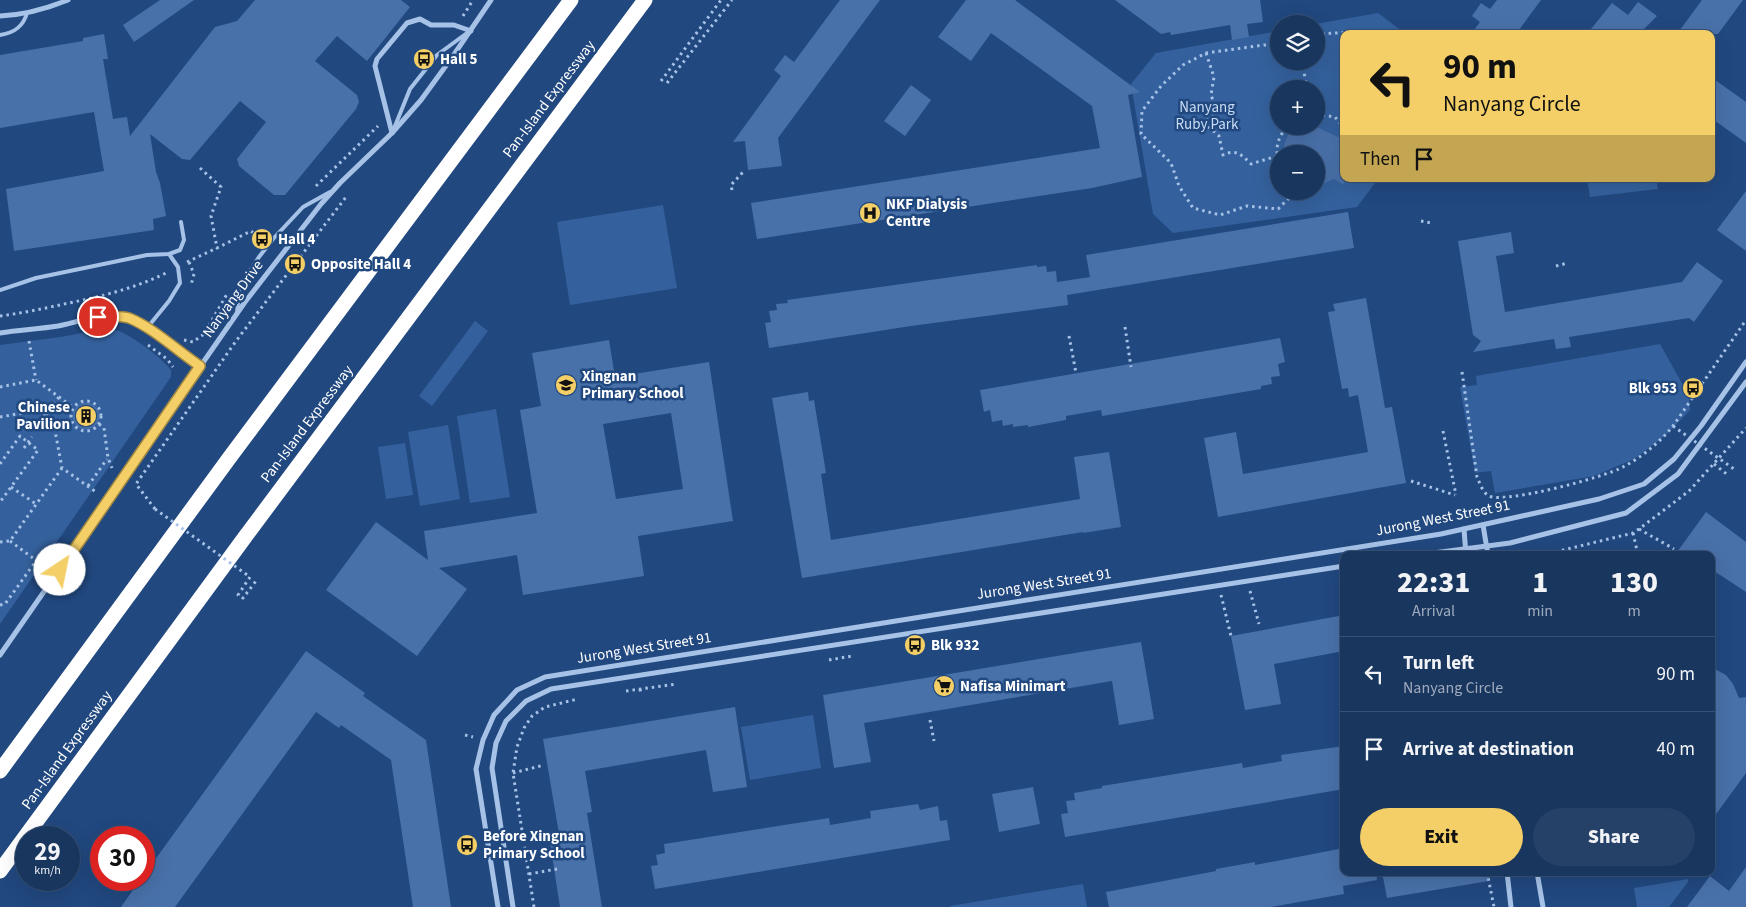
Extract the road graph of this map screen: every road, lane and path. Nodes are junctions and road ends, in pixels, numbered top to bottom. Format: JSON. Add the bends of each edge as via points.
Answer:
{"nodes":[{"id":1,"x":68,"y":0,"type":"edge"},
{"id":2,"x":473,"y":0,"type":"edge"},
{"id":3,"x":491,"y":0,"type":"edge"},
{"id":4,"x":571,"y":0,"type":"edge"},
{"id":5,"x":645,"y":0,"type":"edge"},
{"id":6,"x":721,"y":0,"type":"edge"},
{"id":7,"x":732,"y":0,"type":"edge"},
{"id":8,"x":27,"y":13,"type":"junction"},
{"id":9,"x":0,"y":16,"type":"edge"},
{"id":10,"x":456,"y":26,"type":"junction"},
{"id":11,"x":471,"y":31,"type":"junction"},
{"id":12,"x":1340,"y":33,"type":"edge"},
{"id":13,"x":1325,"y":34,"type":"edge"},
{"id":14,"x":0,"y":35,"type":"edge"},
{"id":15,"x":1270,"y":45,"type":"edge"},
{"id":16,"x":1206,"y":53,"type":"junction"},
{"id":17,"x":661,"y":81,"type":"dead end"},
{"id":18,"x":666,"y":84,"type":"dead end"},
{"id":19,"x":1325,"y":115,"type":"edge"},
{"id":20,"x":1340,"y":123,"type":"edge"},
{"id":21,"x":392,"y":134,"type":"junction"},
{"id":22,"x":1270,"y":160,"type":"edge"},
{"id":23,"x":200,"y":168,"type":"dead end"},
{"id":24,"x":744,"y":171,"type":"dead end"},
{"id":25,"x":340,"y":183,"type":"junction"},
{"id":26,"x":315,"y":187,"type":"dead end"},
{"id":27,"x":334,"y":190,"type":"junction"},
{"id":28,"x":732,"y":190,"type":"dead end"},
{"id":29,"x":1287,"y":200,"type":"edge"},
{"id":30,"x":1421,"y":221,"type":"dead end"},
{"id":31,"x":181,"y":222,"type":"dead end"},
{"id":32,"x":1431,"y":223,"type":"dead end"},
{"id":33,"x":257,"y":246,"type":"dead end"},
{"id":34,"x":217,"y":248,"type":"junction"},
{"id":35,"x":169,"y":254,"type":"junction"},
{"id":36,"x":189,"y":261,"type":"junction"},
{"id":37,"x":1568,"y":263,"type":"dead end"},
{"id":38,"x":1556,"y":266,"type":"dead end"},
{"id":39,"x":178,"y":267,"type":"junction"},
{"id":40,"x":191,"y":286,"type":"dead end"},
{"id":41,"x":0,"y":290,"type":"edge"},
{"id":42,"x":229,"y":290,"type":"dead end"},
{"id":43,"x":237,"y":314,"type":"junction"},
{"id":44,"x":0,"y":316,"type":"edge"},
{"id":45,"x":1746,"y":320,"type":"edge"},
{"id":46,"x":1125,"y":327,"type":"dead end"},
{"id":47,"x":147,"y":328,"type":"junction"},
{"id":48,"x":0,"y":333,"type":"edge"},
{"id":49,"x":1069,"y":336,"type":"dead end"},
{"id":50,"x":37,"y":338,"type":"dead end"},
{"id":51,"x":28,"y":339,"type":"dead end"},
{"id":52,"x":183,"y":340,"type":"dead end"},
{"id":53,"x":146,"y":343,"type":"dead end"},
{"id":54,"x":30,"y":345,"type":"dead end"},
{"id":55,"x":1746,"y":362,"type":"edge"},
{"id":56,"x":200,"y":366,"type":"junction"},
{"id":57,"x":1131,"y":366,"type":"dead end"},
{"id":58,"x":173,"y":367,"type":"dead end"},
{"id":59,"x":1462,"y":372,"type":"dead end"},
{"id":60,"x":1076,"y":374,"type":"dead end"},
{"id":61,"x":36,"y":380,"type":"junction"},
{"id":62,"x":1746,"y":382,"type":"edge"},
{"id":63,"x":0,"y":387,"type":"edge"},
{"id":64,"x":59,"y":397,"type":"junction"},
{"id":65,"x":74,"y":408,"type":"junction"},
{"id":66,"x":46,"y":415,"type":"junction"},
{"id":67,"x":0,"y":418,"type":"edge"},
{"id":68,"x":99,"y":424,"type":"junction"},
{"id":69,"x":1673,"y":426,"type":"junction"},
{"id":70,"x":1746,"y":428,"type":"edge"},
{"id":71,"x":1443,"y":431,"type":"dead end"},
{"id":72,"x":32,"y":438,"type":"dead end"},
{"id":73,"x":28,"y":443,"type":"junction"},
{"id":74,"x":24,"y":448,"type":"dead end"},
{"id":75,"x":108,"y":458,"type":"junction"},
{"id":76,"x":1719,"y":458,"type":"junction"},
{"id":77,"x":0,"y":464,"type":"edge"},
{"id":78,"x":1714,"y":464,"type":"junction"},
{"id":79,"x":62,"y":468,"type":"junction"},
{"id":80,"x":112,"y":468,"type":"dead end"},
{"id":81,"x":1734,"y":469,"type":"dead end"},
{"id":82,"x":1729,"y":476,"type":"dead end"},
{"id":83,"x":1411,"y":481,"type":"dead end"},
{"id":84,"x":88,"y":486,"type":"junction"},
{"id":85,"x":11,"y":487,"type":"junction"},
{"id":86,"x":96,"y":492,"type":"dead end"},
{"id":87,"x":0,"y":502,"type":"edge"},
{"id":88,"x":36,"y":504,"type":"junction"},
{"id":89,"x":1484,"y":524,"type":"junction"},
{"id":90,"x":1464,"y":529,"type":"junction"},
{"id":91,"x":1639,"y":529,"type":"junction"},
{"id":92,"x":1633,"y":533,"type":"junction"},
{"id":93,"x":10,"y":541,"type":"junction"},
{"id":94,"x":0,"y":542,"type":"edge"},
{"id":95,"x":1486,"y":545,"type":"junction"},
{"id":96,"x":1466,"y":548,"type":"junction"},
{"id":97,"x":1674,"y":549,"type":"dead end"},
{"id":98,"x":1445,"y":551,"type":"edge"},
{"id":99,"x":1487,"y":551,"type":"edge"},
{"id":100,"x":1559,"y":551,"type":"edge"},
{"id":101,"x":1637,"y":551,"type":"edge"},
{"id":102,"x":36,"y":561,"type":"junction"},
{"id":103,"x":45,"y":567,"type":"dead end"},
{"id":104,"x":1340,"y":567,"type":"edge"},
{"id":105,"x":256,"y":581,"type":"dead end"},
{"id":106,"x":1250,"y":590,"type":"dead end"},
{"id":107,"x":1221,"y":595,"type":"dead end"},
{"id":108,"x":0,"y":605,"type":"edge"},
{"id":109,"x":1259,"y":624,"type":"dead end"},
{"id":110,"x":1231,"y":636,"type":"dead end"},
{"id":111,"x":0,"y":655,"type":"edge"},
{"id":112,"x":685,"y":682,"type":"dead end"},
{"id":113,"x":640,"y":690,"type":"junction"},
{"id":114,"x":622,"y":692,"type":"dead end"},
{"id":115,"x":641,"y":695,"type":"dead end"},
{"id":116,"x":585,"y":697,"type":"dead end"},
{"id":117,"x":930,"y":720,"type":"dead end"},
{"id":118,"x":934,"y":741,"type":"dead end"},
{"id":119,"x":544,"y":765,"type":"dead end"},
{"id":120,"x":0,"y":771,"type":"edge"},
{"id":121,"x":513,"y":773,"type":"junction"},
{"id":122,"x":36,"y":826,"type":"edge"},
{"id":123,"x":15,"y":853,"type":"edge"},
{"id":124,"x":557,"y":869,"type":"dead end"},
{"id":125,"x":0,"y":872,"type":"edge"},
{"id":126,"x":528,"y":874,"type":"junction"},
{"id":127,"x":1487,"y":876,"type":"edge"},
{"id":128,"x":1507,"y":876,"type":"edge"},
{"id":129,"x":1537,"y":876,"type":"edge"},
{"id":130,"x":498,"y":907,"type":"edge"},
{"id":131,"x":513,"y":907,"type":"edge"},
{"id":132,"x":534,"y":907,"type":"edge"},
{"id":133,"x":1494,"y":907,"type":"edge"},
{"id":134,"x":1511,"y":907,"type":"edge"},
{"id":135,"x":1541,"y":907,"type":"edge"}],
"edges":[{"from":1,"to":8,"type":"street"},
{"from":2,"to":10,"type":"path"},
{"from":3,"to":11,"type":"street","name":"Nanyang Drive"},
{"from":4,"to":120,"type":"highway"},
{"from":5,"to":122,"type":"highway","name":"Pan-Island Expressway"},
{"from":5,"to":125,"type":"highway","name":"Pan-Island Expressway"},
{"from":6,"to":17,"type":"path"},
{"from":7,"to":18,"type":"path"},
{"from":8,"to":9,"type":"street"},
{"from":8,"to":14,"type":"lane","via":[[18,29]]},
{"from":10,"to":11,"type":"street"},
{"from":10,"to":21,"type":"street","via":[[431,25],[420,19],[407,23],[377,59],[375,66]]},
{"from":11,"to":21,"type":"street","name":"Nanyang Drive","via":[[436,81]]},
{"from":11,"to":21,"type":"lane","via":[[437,55],[410,89]]},
{"from":12,"to":13,"type":"path"},
{"from":15,"to":16,"type":"path"},
{"from":16,"to":22,"type":"path","via":[[1214,77],[1211,96],[1215,106],[1213,117],[1203,122],[1219,136],[1223,155],[1231,152],[1241,155],[1251,164]]},
{"from":16,"to":29,"type":"path","via":[[1183,64],[1161,86],[1142,111],[1141,134],[1171,163],[1179,186],[1193,208],[1220,214],[1247,206],[1278,209]]},
{"from":19,"to":20,"type":"path","via":[[1335,117]]},
{"from":21,"to":25,"type":"street","name":"Nanyang Drive"},
{"from":23,"to":34,"type":"path","via":[[221,187],[211,216]]},
{"from":24,"to":28,"type":"path","via":[[732,185]]},
{"from":25,"to":26,"type":"path","via":[[330,173]]},
{"from":25,"to":27,"type":"street","name":"Nanyang Drive"},
{"from":25,"to":105,"type":"path","bridge":true,"via":[[349,193],[236,341],[136,484],[155,509],[250,577],[238,595],[242,598]]},
{"from":27,"to":43,"type":"street","name":"Nanyang Drive"},
{"from":27,"to":43,"type":"lane","via":[[303,207],[268,245],[239,288]]},
{"from":30,"to":32,"type":"path"},
{"from":31,"to":35,"type":"lane","via":[[184,240],[180,250]]},
{"from":33,"to":34,"type":"path","via":[[262,239],[251,231]]},
{"from":34,"to":36,"type":"path"},
{"from":35,"to":39,"type":"lane"},
{"from":35,"to":41,"type":"lane","via":[[147,255],[36,278]]},
{"from":36,"to":39,"type":"path"},
{"from":36,"to":40,"type":"path","via":[[194,274]]},
{"from":37,"to":38,"type":"path"},
{"from":39,"to":44,"type":"path","via":[[110,294]]},
{"from":39,"to":47,"type":"lane","via":[[180,284]]},
{"from":42,"to":52,"type":"path","via":[[204,334],[193,342]]},
{"from":43,"to":56,"type":"street","name":"Nanyang Drive"},
{"from":45,"to":69,"type":"path"},
{"from":46,"to":57,"type":"path"},
{"from":47,"to":48,"type":"street","via":[[118,316]]},
{"from":47,"to":56,"type":"street"},
{"from":49,"to":60,"type":"path"},
{"from":50,"to":51,"type":"path"},
{"from":53,"to":58,"type":"path"},
{"from":54,"to":61,"type":"path"},
{"from":55,"to":89,"type":"street","name":"Jurong West Street 91","via":[[1674,459],[1644,484],[1599,499]]},
{"from":56,"to":111,"type":"street","name":"Nanyang Drive"},
{"from":59,"to":69,"type":"path","via":[[1477,477],[1482,489],[1496,498],[1596,478],[1641,456]]},
{"from":61,"to":63,"type":"path"},
{"from":61,"to":64,"type":"path"},
{"from":62,"to":95,"type":"street","via":[[1678,474],[1626,514],[1510,543]]},
{"from":64,"to":65,"type":"path"},
{"from":64,"to":66,"type":"path"},
{"from":65,"to":68,"type":"path","via":[[78,403],[90,400],[100,407],[102,419]]},
{"from":65,"to":68,"type":"path","via":[[70,413],[73,425],[83,432],[95,430]]},
{"from":66,"to":67,"type":"path","via":[[39,410]]},
{"from":66,"to":79,"type":"path","via":[[54,420]]},
{"from":68,"to":75,"type":"path","via":[[104,428]]},
{"from":69,"to":76,"type":"path","bridge":true},
{"from":70,"to":76,"type":"path"},
{"from":71,"to":83,"type":"path","via":[[1456,495]]},
{"from":72,"to":73,"type":"path"},
{"from":73,"to":74,"type":"path"},
{"from":73,"to":77,"type":"path","via":[[20,436]]},
{"from":73,"to":85,"type":"path","via":[[38,450]]},
{"from":75,"to":80,"type":"path"},
{"from":75,"to":84,"type":"path"},
{"from":76,"to":78,"type":"path"},
{"from":76,"to":81,"type":"path","bridge":true},
{"from":78,"to":82,"type":"path"},
{"from":78,"to":91,"type":"path","via":[[1689,491]]},
{"from":79,"to":84,"type":"path"},
{"from":79,"to":88,"type":"path"},
{"from":84,"to":86,"type":"path"},
{"from":85,"to":87,"type":"path"},
{"from":85,"to":88,"type":"path"},
{"from":88,"to":93,"type":"path"},
{"from":89,"to":90,"type":"street","name":"Jurong West Street 91"},
{"from":89,"to":95,"type":"street"},
{"from":90,"to":96,"type":"street"},
{"from":90,"to":130,"type":"street","name":"Jurong West Street 91","via":[[545,677],[517,690],[494,715],[483,740],[476,769]]},
{"from":91,"to":92,"type":"path"},
{"from":91,"to":97,"type":"path"},
{"from":92,"to":100,"type":"path"},
{"from":92,"to":101,"type":"path"},
{"from":93,"to":94,"type":"path"},
{"from":93,"to":102,"type":"path"},
{"from":95,"to":96,"type":"street"},
{"from":95,"to":99,"type":"street"},
{"from":96,"to":98,"type":"street"},
{"from":102,"to":103,"type":"path"},
{"from":102,"to":108,"type":"path","via":[[5,604]]},
{"from":104,"to":131,"type":"street","name":"Jurong West Street 91","via":[[551,689],[526,701],[506,721],[496,743],[492,768]]},
{"from":106,"to":109,"type":"path"},
{"from":107,"to":110,"type":"path"},
{"from":112,"to":113,"type":"path"},
{"from":113,"to":114,"type":"path"},
{"from":113,"to":115,"type":"path"},
{"from":116,"to":121,"type":"path","via":[[545,707],[532,716],[517,747]]},
{"from":117,"to":118,"type":"path"},
{"from":119,"to":121,"type":"path"},
{"from":121,"to":126,"type":"path"},
{"from":123,"to":125,"type":"highway","name":"Pan-Island Expressway"},
{"from":124,"to":126,"type":"path"},
{"from":126,"to":132,"type":"path"},
{"from":127,"to":133,"type":"path"},
{"from":128,"to":134,"type":"street"},
{"from":129,"to":135,"type":"street"}]}
